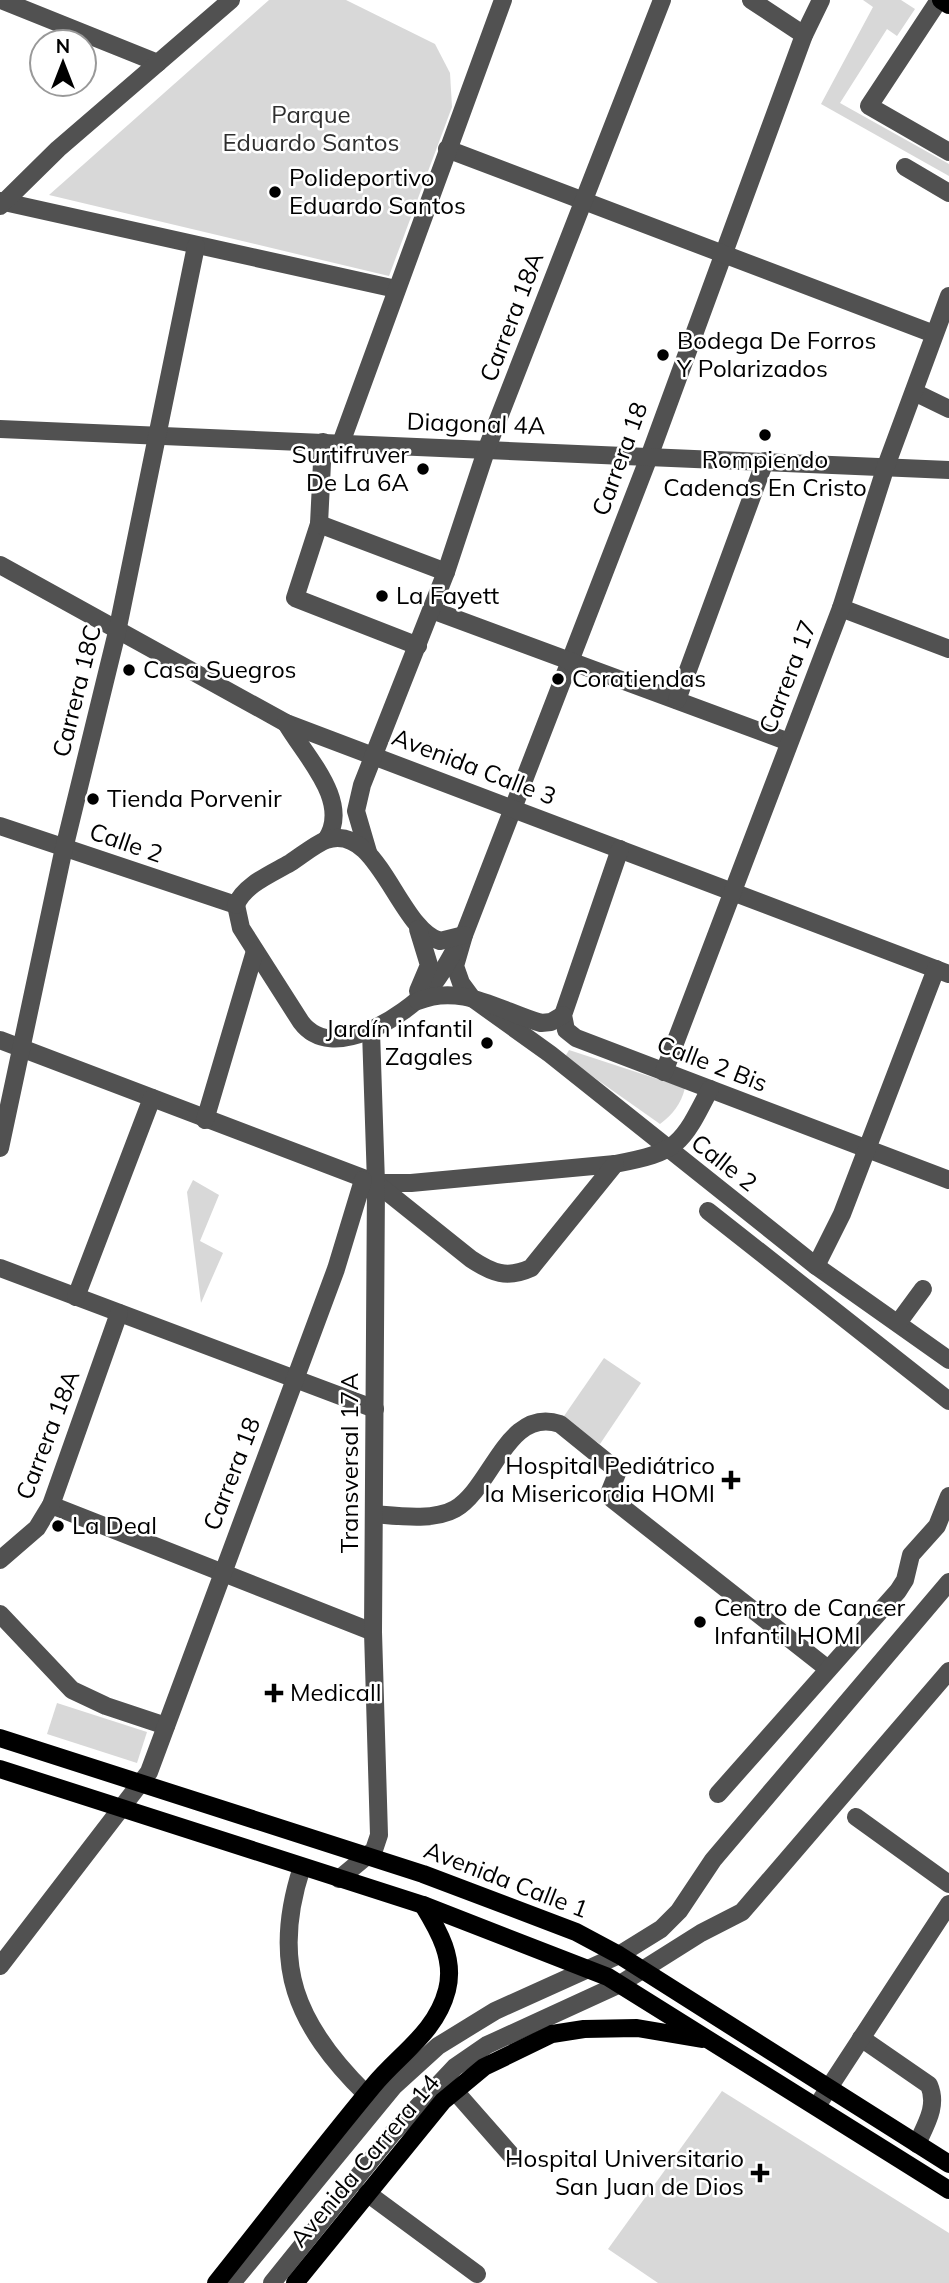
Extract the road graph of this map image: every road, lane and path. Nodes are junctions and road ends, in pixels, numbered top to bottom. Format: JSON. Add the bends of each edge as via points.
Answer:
{"nodes":[{"id":1,"x":1,"y":0,"type":"edge"},
{"id":2,"x":231,"y":0,"type":"edge"},
{"id":3,"x":503,"y":0,"type":"edge"},
{"id":4,"x":662,"y":0,"type":"edge"},
{"id":5,"x":751,"y":0,"type":"edge"},
{"id":6,"x":821,"y":0,"type":"edge"},
{"id":7,"x":940,"y":0,"type":"edge"},
{"id":8,"x":949,"y":5,"type":"edge"},
{"id":9,"x":804,"y":35,"type":"junction"},
{"id":10,"x":158,"y":63,"type":"junction"},
{"id":11,"x":447,"y":149,"type":"junction"},
{"id":12,"x":949,"y":152,"type":"edge"},
{"id":13,"x":905,"y":167,"type":"dead end"},
{"id":14,"x":949,"y":194,"type":"edge"},
{"id":15,"x":583,"y":202,"type":"junction"},
{"id":16,"x":1,"y":203,"type":"edge"},
{"id":17,"x":196,"y":246,"type":"junction"},
{"id":18,"x":723,"y":254,"type":"junction"},
{"id":19,"x":396,"y":289,"type":"junction"},
{"id":20,"x":949,"y":296,"type":"edge"},
{"id":21,"x":934,"y":334,"type":"junction"},
{"id":22,"x":914,"y":392,"type":"junction"},
{"id":23,"x":949,"y":409,"type":"edge"},
{"id":24,"x":0,"y":429,"type":"edge"},
{"id":25,"x":159,"y":436,"type":"junction"},
{"id":26,"x":332,"y":443,"type":"junction"},
{"id":27,"x":487,"y":448,"type":"junction"},
{"id":28,"x":649,"y":457,"type":"junction"},
{"id":29,"x":765,"y":461,"type":"junction"},
{"id":30,"x":947,"y":465,"type":"edge"},
{"id":31,"x":886,"y":466,"type":"junction"},
{"id":32,"x":319,"y":524,"type":"junction"},
{"id":33,"x":0,"y":565,"type":"edge"},
{"id":34,"x":446,"y":572,"type":"junction"},
{"id":35,"x":841,"y":608,"type":"junction"},
{"id":36,"x":432,"y":610,"type":"junction"},
{"id":37,"x":117,"y":632,"type":"junction"},
{"id":38,"x":418,"y":646,"type":"junction"},
{"id":39,"x":949,"y":649,"type":"edge"},
{"id":40,"x":571,"y":661,"type":"junction"},
{"id":41,"x":677,"y":700,"type":"junction"},
{"id":42,"x":286,"y":723,"type":"junction"},
{"id":43,"x":789,"y":742,"type":"junction"},
{"id":44,"x":375,"y":756,"type":"junction"},
{"id":45,"x":511,"y":807,"type":"junction"},
{"id":46,"x":0,"y":826,"type":"edge"},
{"id":47,"x":326,"y":840,"type":"junction"},
{"id":48,"x":64,"y":848,"type":"junction"},
{"id":49,"x":621,"y":849,"type":"junction"},
{"id":50,"x":368,"y":852,"type":"junction"},
{"id":51,"x":732,"y":891,"type":"junction"},
{"id":52,"x":236,"y":905,"type":"junction"},
{"id":53,"x":414,"y":919,"type":"junction"},
{"id":54,"x":464,"y":935,"type":"junction"},
{"id":55,"x":255,"y":951,"type":"junction"},
{"id":56,"x":943,"y":971,"type":"edge"},
{"id":57,"x":472,"y":998,"type":"junction"},
{"id":58,"x":408,"y":1005,"type":"junction"},
{"id":59,"x":563,"y":1015,"type":"junction"},
{"id":60,"x":371,"y":1031,"type":"junction"},
{"id":61,"x":0,"y":1040,"type":"edge"},
{"id":62,"x":23,"y":1048,"type":"junction"},
{"id":63,"x":664,"y":1072,"type":"junction"},
{"id":64,"x":710,"y":1089,"type":"junction"},
{"id":65,"x":152,"y":1098,"type":"junction"},
{"id":66,"x":205,"y":1120,"type":"junction"},
{"id":67,"x":0,"y":1148,"type":"edge"},
{"id":68,"x":668,"y":1150,"type":"junction"},
{"id":69,"x":868,"y":1150,"type":"junction"},
{"id":70,"x":615,"y":1164,"type":"junction"},
{"id":71,"x":949,"y":1180,"type":"edge"},
{"id":72,"x":370,"y":1181,"type":"junction"},
{"id":73,"x":708,"y":1211,"type":"dead end"},
{"id":74,"x":766,"y":1227,"type":"junction"},
{"id":75,"x":751,"y":1245,"type":"junction"},
{"id":76,"x":816,"y":1266,"type":"junction"},
{"id":77,"x":0,"y":1268,"type":"edge"},
{"id":78,"x":923,"y":1289,"type":"dead end"},
{"id":79,"x":76,"y":1297,"type":"junction"},
{"id":80,"x":120,"y":1313,"type":"junction"},
{"id":81,"x":898,"y":1323,"type":"junction"},
{"id":82,"x":949,"y":1360,"type":"edge"},
{"id":83,"x":295,"y":1379,"type":"junction"},
{"id":84,"x":949,"y":1401,"type":"edge"},
{"id":85,"x":375,"y":1409,"type":"junction"},
{"id":86,"x":949,"y":1496,"type":"edge"},
{"id":87,"x":51,"y":1505,"type":"junction"},
{"id":88,"x":374,"y":1514,"type":"junction"},
{"id":89,"x":943,"y":1531,"type":"edge"},
{"id":90,"x":0,"y":1560,"type":"edge"},
{"id":91,"x":221,"y":1572,"type":"junction"},
{"id":92,"x":949,"y":1582,"type":"edge"},
{"id":93,"x":0,"y":1614,"type":"edge"},
{"id":94,"x":373,"y":1632,"type":"junction"},
{"id":95,"x":828,"y":1669,"type":"junction"},
{"id":96,"x":949,"y":1671,"type":"edge"},
{"id":97,"x":166,"y":1726,"type":"junction"},
{"id":98,"x":0,"y":1738,"type":"edge"},
{"id":99,"x":0,"y":1769,"type":"edge"},
{"id":100,"x":141,"y":1784,"type":"junction"},
{"id":101,"x":718,"y":1794,"type":"dead end"},
{"id":102,"x":120,"y":1810,"type":"junction"},
{"id":103,"x":856,"y":1817,"type":"dead end"},
{"id":104,"x":368,"y":1855,"type":"junction"},
{"id":105,"x":302,"y":1867,"type":"junction"},
{"id":106,"x":339,"y":1879,"type":"junction"},
{"id":107,"x":949,"y":1884,"type":"edge"},
{"id":108,"x":423,"y":1905,"type":"junction"},
{"id":109,"x":949,"y":1905,"type":"edge"},
{"id":110,"x":3,"y":1955,"type":"edge"},
{"id":111,"x":619,"y":1955,"type":"junction"},
{"id":112,"x":588,"y":1969,"type":"junction"},
{"id":113,"x":643,"y":1971,"type":"junction"},
{"id":114,"x":620,"y":1984,"type":"junction"},
{"id":115,"x":861,"y":2038,"type":"junction"},
{"id":116,"x":716,"y":2042,"type":"junction"},
{"id":117,"x":828,"y":2089,"type":"junction"},
{"id":118,"x":454,"y":2090,"type":"junction"},
{"id":119,"x":366,"y":2094,"type":"junction"},
{"id":120,"x":817,"y":2106,"type":"junction"},
{"id":121,"x":917,"y":2144,"type":"junction"},
{"id":122,"x":512,"y":2156,"type":"dead end"},
{"id":123,"x":949,"y":2164,"type":"edge"},
{"id":124,"x":949,"y":2190,"type":"edge"},
{"id":125,"x":367,"y":2193,"type":"junction"},
{"id":126,"x":477,"y":2274,"type":"dead end"},
{"id":127,"x":216,"y":2283,"type":"edge"},
{"id":128,"x":232,"y":2283,"type":"edge"},
{"id":129,"x":272,"y":2283,"type":"edge"},
{"id":130,"x":295,"y":2283,"type":"edge"}],
"edges":[{"from":1,"to":10,"type":"street"},
{"from":2,"to":10,"type":"street"},
{"from":3,"to":11,"type":"street"},
{"from":4,"to":15,"type":"street","name":"Carrera 18A"},
{"from":5,"to":9,"type":"street"},
{"from":6,"to":9,"type":"street","name":"Carrera 18"},
{"from":7,"to":8,"type":"main road"},
{"from":7,"to":12,"type":"street","via":[[869,106]]},
{"from":9,"to":18,"type":"street","name":"Carrera 18"},
{"from":10,"to":16,"type":"street"},
{"from":11,"to":15,"type":"street"},
{"from":11,"to":19,"type":"street"},
{"from":13,"to":14,"type":"street"},
{"from":15,"to":18,"type":"street"},
{"from":15,"to":27,"type":"street","name":"Carrera 18A"},
{"from":16,"to":17,"type":"street"},
{"from":17,"to":19,"type":"street"},
{"from":17,"to":25,"type":"street","name":"Carrera 18C"},
{"from":18,"to":21,"type":"street"},
{"from":18,"to":28,"type":"street","name":"Carrera 18"},
{"from":19,"to":26,"type":"street"},
{"from":20,"to":21,"type":"street","name":"Carrera 17"},
{"from":21,"to":22,"type":"street","name":"Carrera 17"},
{"from":22,"to":23,"type":"street"},
{"from":22,"to":31,"type":"street","name":"Carrera 17"},
{"from":24,"to":25,"type":"street","name":"Diagonal 4A"},
{"from":25,"to":26,"type":"street","name":"Diagonal 4A"},
{"from":25,"to":37,"type":"street","name":"Carrera 18C"},
{"from":26,"to":27,"type":"street","name":"Diagonal 4A"},
{"from":26,"to":32,"type":"street"},
{"from":27,"to":28,"type":"street","name":"Diagonal 4A"},
{"from":27,"to":34,"type":"street","name":"Carrera 18A"},
{"from":28,"to":29,"type":"street","name":"Diagonal 4A"},
{"from":28,"to":40,"type":"street","name":"Carrera 18"},
{"from":29,"to":31,"type":"street","name":"Diagonal 4A"},
{"from":29,"to":41,"type":"street"},
{"from":30,"to":31,"type":"street","name":"Diagonal 4A"},
{"from":31,"to":35,"type":"street","name":"Carrera 17"},
{"from":32,"to":34,"type":"street"},
{"from":32,"to":38,"type":"street","via":[[295,598]]},
{"from":33,"to":37,"type":"street","name":"Avenida Calle 3"},
{"from":34,"to":36,"type":"street","name":"Carrera 18A"},
{"from":35,"to":39,"type":"street"},
{"from":35,"to":43,"type":"street","name":"Carrera 17"},
{"from":36,"to":38,"type":"street","name":"Carrera 18A"},
{"from":36,"to":40,"type":"street"},
{"from":37,"to":42,"type":"street","name":"Avenida Calle 3"},
{"from":37,"to":48,"type":"street","name":"Carrera 18C"},
{"from":38,"to":44,"type":"street","name":"Carrera 18A"},
{"from":40,"to":41,"type":"street"},
{"from":40,"to":45,"type":"street","name":"Carrera 18"},
{"from":41,"to":43,"type":"street"},
{"from":42,"to":44,"type":"street","name":"Avenida Calle 3"},
{"from":42,"to":47,"type":"street","via":[[332,799],[334,826]]},
{"from":43,"to":51,"type":"street","name":"Carrera 17"},
{"from":44,"to":45,"type":"street","name":"Avenida Calle 3"},
{"from":44,"to":50,"type":"street","name":"Carrera 18A","via":[[356,811]]},
{"from":45,"to":49,"type":"street","name":"Avenida Calle 3"},
{"from":45,"to":54,"type":"street","name":"Carrera 18"},
{"from":46,"to":48,"type":"street","name":"Calle 2"},
{"from":47,"to":50,"type":"street","via":[[343,839]]},
{"from":47,"to":52,"type":"street","via":[[248,889]]},
{"from":48,"to":52,"type":"street","name":"Calle 2"},
{"from":48,"to":62,"type":"street","name":"Carrera 18C"},
{"from":49,"to":51,"type":"street","name":"Avenida Calle 3"},
{"from":49,"to":59,"type":"street"},
{"from":50,"to":53,"type":"street"},
{"from":51,"to":56,"type":"street","name":"Avenida Calle 3"},
{"from":51,"to":63,"type":"street","name":"Carrera 17"},
{"from":52,"to":55,"type":"street","via":[[241,928]]},
{"from":53,"to":54,"type":"street","via":[[435,940]]},
{"from":53,"to":58,"type":"street","name":"Carrera 18","via":[[429,965],[424,983]]},
{"from":54,"to":57,"type":"street","name":"Carrera 18","via":[[455,966]]},
{"from":54,"to":58,"type":"street","name":"Carrera 18","via":[[435,982]]},
{"from":55,"to":60,"type":"street","name":"Carrera 18","via":[[306,1029],[320,1036],[346,1038]]},
{"from":55,"to":66,"type":"street"},
{"from":56,"to":69,"type":"street"},
{"from":57,"to":58,"type":"street","name":"Carrera 18","via":[[444,994]]},
{"from":57,"to":59,"type":"street","via":[[541,1023]]},
{"from":57,"to":68,"type":"street","name":"Calle 2","via":[[550,1054]]},
{"from":58,"to":60,"type":"street","name":"Carrera 18"},
{"from":59,"to":63,"type":"street","name":"Calle 2 Bis","via":[[566,1030],[576,1038]]},
{"from":60,"to":72,"type":"street","name":"Transversal 17A"},
{"from":61,"to":62,"type":"street"},
{"from":62,"to":65,"type":"street"},
{"from":62,"to":67,"type":"street","name":"Carrera 18C"},
{"from":63,"to":64,"type":"street","name":"Calle 2 Bis"},
{"from":64,"to":68,"type":"street","via":[[688,1133]]},
{"from":64,"to":69,"type":"street","name":"Calle 2 Bis"},
{"from":65,"to":66,"type":"street"},
{"from":65,"to":79,"type":"street"},
{"from":66,"to":72,"type":"street"},
{"from":68,"to":70,"type":"street"},
{"from":68,"to":74,"type":"street","name":"Calle 2"},
{"from":69,"to":71,"type":"street","name":"Calle 2 Bis"},
{"from":69,"to":76,"type":"street"},
{"from":70,"to":72,"type":"street","via":[[411,1183]]},
{"from":70,"to":72,"type":"street","via":[[531,1268],[511,1275],[487,1270]]},
{"from":72,"to":83,"type":"street","name":"Carrera 18"},
{"from":72,"to":85,"type":"street","name":"Transversal 17A"},
{"from":73,"to":75,"type":"street"},
{"from":74,"to":75,"type":"street"},
{"from":74,"to":76,"type":"street","name":"Calle 2"},
{"from":75,"to":84,"type":"street"},
{"from":76,"to":81,"type":"street","name":"Calle 2"},
{"from":77,"to":79,"type":"street"},
{"from":78,"to":81,"type":"street"},
{"from":79,"to":80,"type":"street"},
{"from":80,"to":83,"type":"street"},
{"from":80,"to":87,"type":"street","name":"Carrera 18A"},
{"from":81,"to":82,"type":"street","name":"Calle 2"},
{"from":83,"to":85,"type":"street"},
{"from":83,"to":91,"type":"street","name":"Carrera 18"},
{"from":85,"to":88,"type":"street","name":"Transversal 17A"},
{"from":86,"to":89,"type":"street"},
{"from":87,"to":90,"type":"street","name":"Carrera 18A","via":[[37,1528]]},
{"from":87,"to":91,"type":"street"},
{"from":88,"to":94,"type":"street","name":"Transversal 17A"},
{"from":88,"to":95,"type":"street","via":[[452,1511],[468,1498],[520,1430],[533,1422],[552,1421],[618,1471],[610,1491],[612,1499]]},
{"from":89,"to":95,"type":"street","via":[[911,1555],[902,1585],[865,1638]]},
{"from":91,"to":94,"type":"street"},
{"from":91,"to":97,"type":"street","name":"Carrera 18"},
{"from":92,"to":111,"type":"street","via":[[713,1860],[679,1911],[661,1929]]},
{"from":93,"to":97,"type":"street","via":[[72,1690]]},
{"from":94,"to":104,"type":"street","name":"Transversal 17A","via":[[379,1835]]},
{"from":95,"to":101,"type":"street"},
{"from":96,"to":113,"type":"street","via":[[742,1912]]},
{"from":97,"to":100,"type":"street","name":"Carrera 18"},
{"from":98,"to":100,"type":"main road","name":"Avenida Calle 1"},
{"from":99,"to":102,"type":"main road"},
{"from":100,"to":102,"type":"street","name":"Carrera 18"},
{"from":100,"to":104,"type":"main road","name":"Avenida Calle 1"},
{"from":102,"to":105,"type":"main road"},
{"from":102,"to":110,"type":"street","name":"Carrera 18"},
{"from":103,"to":107,"type":"street"},
{"from":104,"to":106,"type":"street"},
{"from":104,"to":111,"type":"main road","name":"Avenida Calle 1","via":[[566,1928]]},
{"from":105,"to":106,"type":"main road"},
{"from":105,"to":119,"type":"street","via":[[290,1904],[287,1941],[293,1990],[324,2048]]},
{"from":106,"to":108,"type":"main road"},
{"from":108,"to":112,"type":"main road"},
{"from":108,"to":119,"type":"main road","name":"Avenida Carrera 14","via":[[446,1948],[447,1990],[424,2037]]},
{"from":109,"to":115,"type":"street"},
{"from":111,"to":112,"type":"street"},
{"from":111,"to":113,"type":"main road","name":"Avenida Calle 1"},
{"from":112,"to":114,"type":"main road"},
{"from":112,"to":128,"type":"street","via":[[476,2022],[417,2064],[340,2149]]},
{"from":113,"to":114,"type":"street"},
{"from":113,"to":117,"type":"main road","name":"Avenida Calle 1"},
{"from":114,"to":116,"type":"main road"},
{"from":114,"to":129,"type":"street","via":[[487,2045],[455,2067],[392,2134]]},
{"from":115,"to":117,"type":"street"},
{"from":115,"to":121,"type":"street","via":[[929,2085],[933,2108]]},
{"from":116,"to":118,"type":"main road","name":"Avenida Carrera 14","via":[[637,2028],[552,2034],[484,2067]]},
{"from":116,"to":120,"type":"main road"},
{"from":117,"to":120,"type":"street"},
{"from":117,"to":121,"type":"main road","name":"Avenida Calle 1"},
{"from":118,"to":122,"type":"street"},
{"from":118,"to":125,"type":"main road","name":"Avenida Carrera 14"},
{"from":119,"to":127,"type":"main road","name":"Avenida Carrera 14"},
{"from":120,"to":124,"type":"main road"},
{"from":121,"to":123,"type":"main road","name":"Avenida Calle 1"},
{"from":125,"to":126,"type":"street"},
{"from":125,"to":130,"type":"main road","name":"Avenida Carrera 14"}]}
